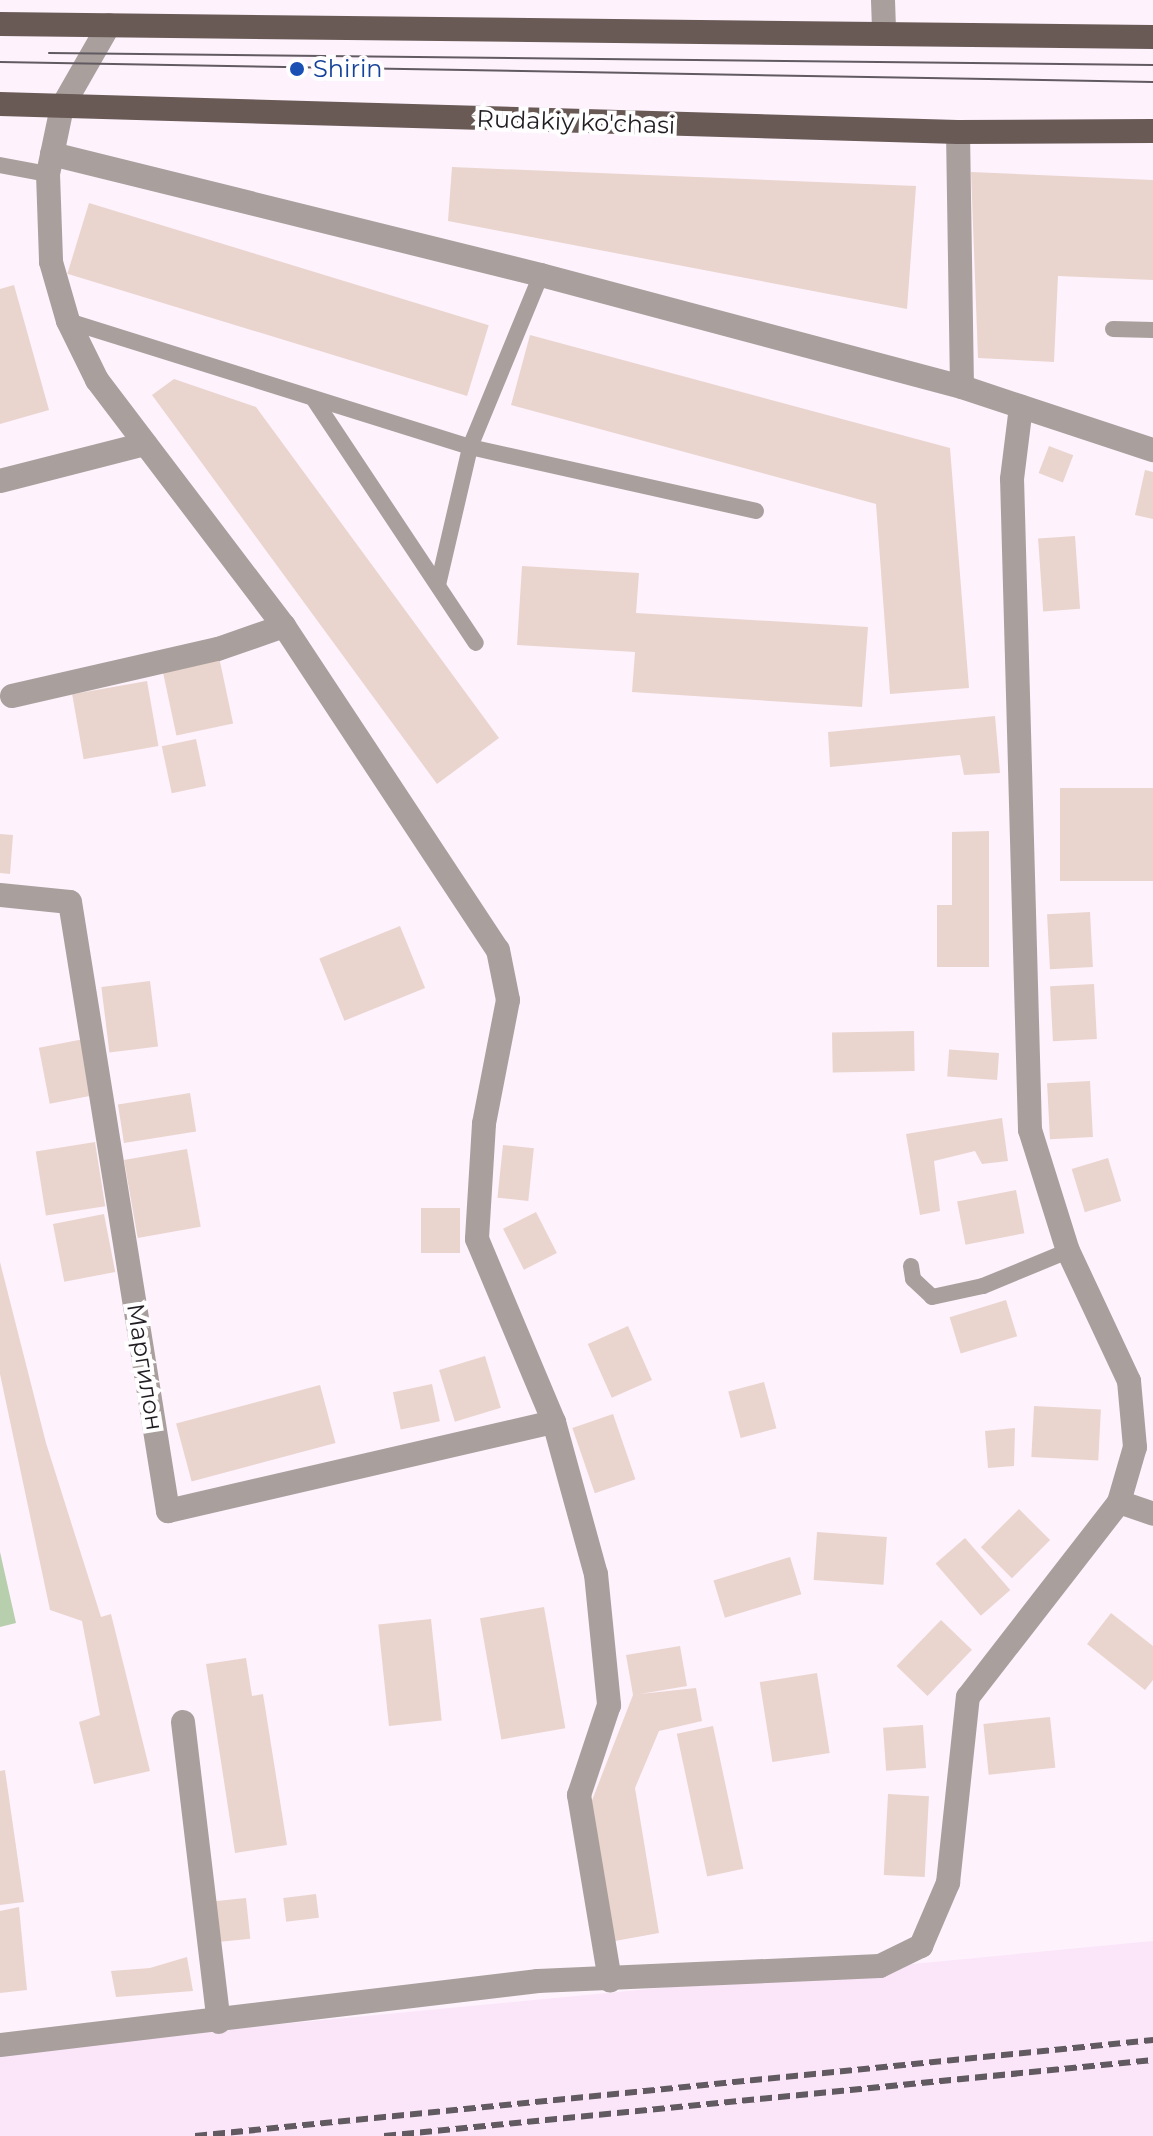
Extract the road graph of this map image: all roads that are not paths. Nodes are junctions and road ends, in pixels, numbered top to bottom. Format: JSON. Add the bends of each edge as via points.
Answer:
{"nodes":[{"id":1,"x":883,"y":0,"type":"edge"},
{"id":2,"x":1153,"y":21,"type":"edge"},
{"id":3,"x":0,"y":24,"type":"edge"},
{"id":4,"x":109,"y":25,"type":"junction"},
{"id":5,"x":884,"y":34,"type":"junction"},
{"id":6,"x":1153,"y":37,"type":"edge"},
{"id":7,"x":0,"y":104,"type":"edge"},
{"id":8,"x":62,"y":107,"type":"junction"},
{"id":9,"x":1153,"y":131,"type":"edge"},
{"id":10,"x":958,"y":132,"type":"junction"},
{"id":11,"x":50,"y":164,"type":"junction"},
{"id":12,"x":0,"y":165,"type":"edge"},
{"id":13,"x":541,"y":275,"type":"junction"},
{"id":14,"x":68,"y":321,"type":"junction"},
{"id":15,"x":1113,"y":329,"type":"dead end"},
{"id":16,"x":1153,"y":330,"type":"edge"},
{"id":17,"x":962,"y":387,"type":"junction"},
{"id":18,"x":313,"y":398,"type":"junction"},
{"id":19,"x":1021,"y":407,"type":"junction"},
{"id":20,"x":145,"y":444,"type":"junction"},
{"id":21,"x":470,"y":447,"type":"junction"},
{"id":22,"x":1153,"y":450,"type":"edge"},
{"id":23,"x":0,"y":481,"type":"edge"},
{"id":24,"x":756,"y":511,"type":"dead end"},
{"id":25,"x":438,"y":585,"type":"junction"},
{"id":26,"x":284,"y":626,"type":"junction"},
{"id":27,"x":476,"y":643,"type":"dead end"},
{"id":28,"x":12,"y":696,"type":"dead end"},
{"id":29,"x":0,"y":895,"type":"edge"},
{"id":30,"x":1068,"y":1251,"type":"junction"},
{"id":31,"x":911,"y":1266,"type":"dead end"},
{"id":32,"x":554,"y":1422,"type":"junction"},
{"id":33,"x":1119,"y":1502,"type":"junction"},
{"id":34,"x":1153,"y":1514,"type":"edge"},
{"id":35,"x":183,"y":1722,"type":"dead end"},
{"id":36,"x":610,"y":1980,"type":"junction"},
{"id":37,"x":219,"y":2022,"type":"junction"},
{"id":38,"x":0,"y":2045,"type":"edge"}],
"edges":[{"from":1,"to":5,"type":"street"},
{"from":2,"to":6,"type":"street"},
{"from":3,"to":4,"type":"main road"},
{"from":4,"to":5,"type":"main road"},
{"from":4,"to":8,"type":"street"},
{"from":5,"to":6,"type":"main road"},
{"from":7,"to":8,"type":"main road","name":"Rudakiy ko'chasi"},
{"from":8,"to":10,"type":"main road","name":"Rudakiy ko'chasi"},
{"from":8,"to":11,"type":"street"},
{"from":9,"to":10,"type":"main road","name":"Rudakiy ko'chasi"},
{"from":10,"to":17,"type":"street"},
{"from":11,"to":12,"type":"lane"},
{"from":11,"to":13,"type":"street"},
{"from":11,"to":14,"type":"street","via":[[51,262]]},
{"from":13,"to":17,"type":"street"},
{"from":13,"to":21,"type":"lane"},
{"from":14,"to":18,"type":"lane"},
{"from":14,"to":20,"type":"street","via":[[97,380]]},
{"from":15,"to":16,"type":"lane"},
{"from":17,"to":19,"type":"street"},
{"from":18,"to":21,"type":"lane"},
{"from":18,"to":25,"type":"lane"},
{"from":19,"to":22,"type":"street"},
{"from":19,"to":30,"type":"street","via":[[1012,479],[1030,1130]]},
{"from":20,"to":23,"type":"street"},
{"from":20,"to":26,"type":"street"},
{"from":21,"to":24,"type":"lane"},
{"from":21,"to":25,"type":"lane"},
{"from":25,"to":27,"type":"lane"},
{"from":26,"to":28,"type":"street","via":[[218,649]]},
{"from":26,"to":32,"type":"street","via":[[498,950],[508,1000],[484,1124],[477,1239]]},
{"from":29,"to":32,"type":"street","name":"Маргилон","via":[[70,902],[168,1511]]},
{"from":30,"to":31,"type":"lane","via":[[983,1286],[932,1297],[913,1279]]},
{"from":30,"to":33,"type":"street","via":[[1129,1381],[1135,1447]]},
{"from":32,"to":36,"type":"street","via":[[596,1574],[608,1691],[609,1705],[579,1795]]},
{"from":33,"to":34,"type":"street"},
{"from":33,"to":36,"type":"street","via":[[968,1697],[948,1883],[921,1946],[880,1966]]},
{"from":35,"to":37,"type":"street"},
{"from":36,"to":37,"type":"street","via":[[538,1981]]},
{"from":37,"to":38,"type":"street"}]}
